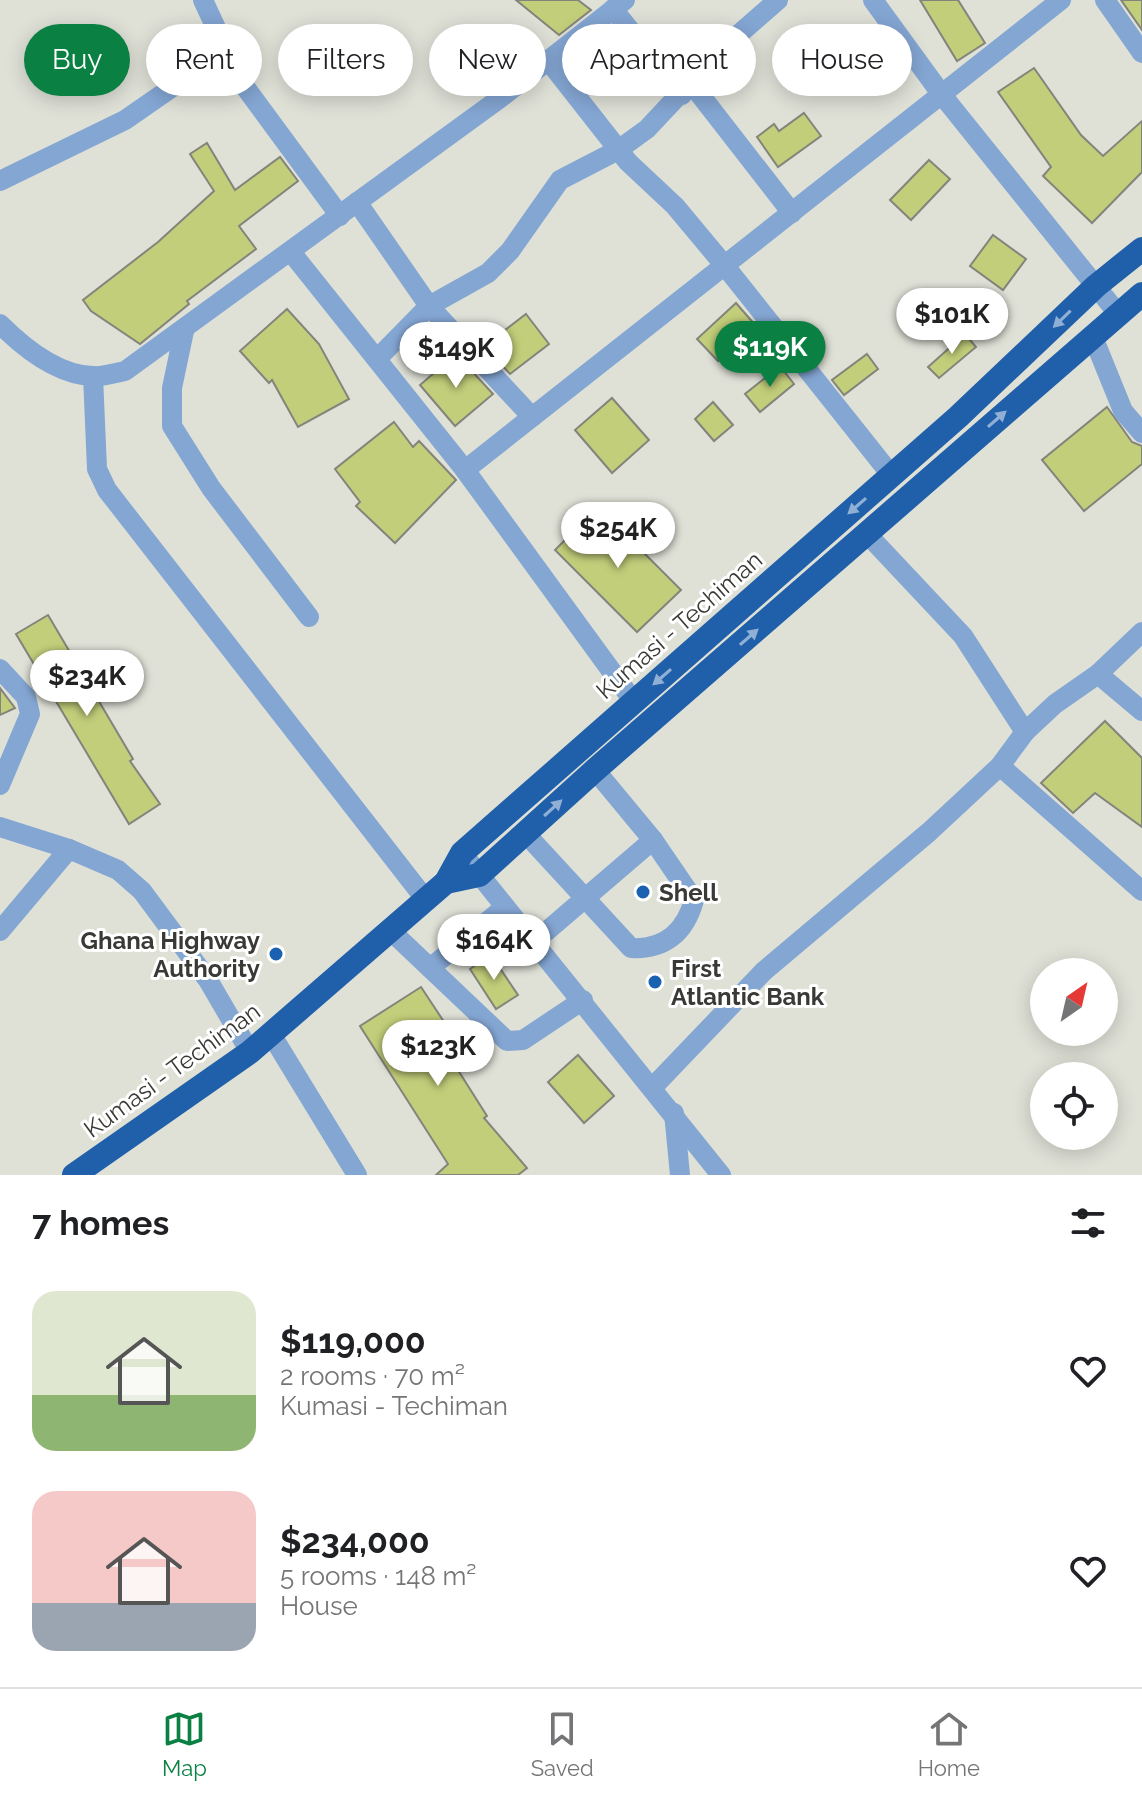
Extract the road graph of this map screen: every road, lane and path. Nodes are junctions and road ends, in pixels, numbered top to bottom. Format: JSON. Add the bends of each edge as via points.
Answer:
{"nodes":[{"id":1,"x":203,"y":0,"type":"edge"},
{"id":2,"x":778,"y":0,"type":"edge"},
{"id":3,"x":873,"y":0,"type":"edge"},
{"id":4,"x":1061,"y":0,"type":"edge"},
{"id":5,"x":1105,"y":0,"type":"edge"},
{"id":6,"x":619,"y":5,"type":"edge"},
{"id":7,"x":214,"y":24,"type":"edge"},
{"id":8,"x":634,"y":24,"type":"edge"},
{"id":9,"x":750,"y":24,"type":"edge"},
{"id":10,"x":1142,"y":53,"type":"edge"},
{"id":11,"x":548,"y":60,"type":"junction"},
{"id":12,"x":942,"y":95,"type":"junction"},
{"id":13,"x":160,"y":96,"type":"edge"},
{"id":14,"x":252,"y":96,"type":"edge"},
{"id":15,"x":679,"y":96,"type":"edge"},
{"id":16,"x":692,"y":96,"type":"edge"},
{"id":17,"x":618,"y":150,"type":"junction"},
{"id":18,"x":0,"y":181,"type":"edge"},
{"id":19,"x":357,"y":202,"type":"junction"},
{"id":20,"x":792,"y":213,"type":"junction"},
{"id":21,"x":340,"y":216,"type":"junction"},
{"id":22,"x":1142,"y":249,"type":"edge"},
{"id":23,"x":291,"y":252,"type":"junction"},
{"id":24,"x":725,"y":266,"type":"junction"},
{"id":25,"x":1096,"y":286,"type":"junction"},
{"id":26,"x":1142,"y":294,"type":"edge"},
{"id":27,"x":429,"y":306,"type":"junction"},
{"id":28,"x":1119,"y":315,"type":"junction"},
{"id":29,"x":0,"y":324,"type":"edge"},
{"id":30,"x":184,"y":331,"type":"junction"},
{"id":31,"x":1093,"y":337,"type":"junction"},
{"id":32,"x":377,"y":359,"type":"junction"},
{"id":33,"x":93,"y":376,"type":"junction"},
{"id":34,"x":532,"y":417,"type":"junction"},
{"id":35,"x":1142,"y":433,"type":"edge"},
{"id":36,"x":465,"y":470,"type":"junction"},
{"id":37,"x":892,"y":476,"type":"junction"},
{"id":38,"x":868,"y":535,"type":"junction"},
{"id":39,"x":309,"y":617,"type":"dead end"},
{"id":40,"x":1142,"y":632,"type":"edge"},
{"id":41,"x":0,"y":669,"type":"edge"},
{"id":42,"x":1098,"y":674,"type":"junction"},
{"id":43,"x":634,"y":702,"type":"junction"},
{"id":44,"x":1142,"y":711,"type":"edge"},
{"id":45,"x":1025,"y":732,"type":"junction"},
{"id":46,"x":1000,"y":766,"type":"junction"},
{"id":47,"x":595,"y":770,"type":"junction"},
{"id":48,"x":0,"y":785,"type":"edge"},
{"id":49,"x":0,"y":827,"type":"edge"},
{"id":50,"x":525,"y":833,"type":"junction"},
{"id":51,"x":653,"y":840,"type":"junction"},
{"id":52,"x":69,"y":849,"type":"junction"},
{"id":53,"x":462,"y":853,"type":"junction"},
{"id":54,"x":479,"y":875,"type":"junction"},
{"id":55,"x":446,"y":882,"type":"junction"},
{"id":56,"x":1142,"y":891,"type":"edge"},
{"id":57,"x":426,"y":900,"type":"junction"},
{"id":58,"x":583,"y":900,"type":"junction"},
{"id":59,"x":505,"y":907,"type":"junction"},
{"id":60,"x":0,"y":931,"type":"edge"},
{"id":61,"x":391,"y":931,"type":"junction"},
{"id":62,"x":534,"y":942,"type":"junction"},
{"id":63,"x":430,"y":968,"type":"junction"},
{"id":64,"x":583,"y":1000,"type":"junction"},
{"id":65,"x":271,"y":1034,"type":"junction"},
{"id":66,"x":250,"y":1052,"type":"junction"},
{"id":67,"x":653,"y":1087,"type":"junction"},
{"id":68,"x":674,"y":1113,"type":"junction"},
{"id":69,"x":74,"y":1175,"type":"edge"},
{"id":70,"x":357,"y":1175,"type":"edge"},
{"id":71,"x":680,"y":1175,"type":"edge"},
{"id":72,"x":721,"y":1175,"type":"edge"}],
"edges":[{"from":1,"to":7,"type":"street"},
{"from":2,"to":9,"type":"street"},
{"from":3,"to":12,"type":"street"},
{"from":4,"to":12,"type":"street"},
{"from":5,"to":10,"type":"street"},
{"from":6,"to":8,"type":"street"},
{"from":6,"to":11,"type":"street"},
{"from":11,"to":17,"type":"street"},
{"from":11,"to":19,"type":"street"},
{"from":12,"to":20,"type":"street"},
{"from":12,"to":25,"type":"street"},
{"from":13,"to":18,"type":"street","via":[[125,120]]},
{"from":14,"to":21,"type":"street"},
{"from":15,"to":17,"type":"street"},
{"from":16,"to":20,"type":"street"},
{"from":17,"to":24,"type":"street"},
{"from":17,"to":27,"type":"street","via":[[560,180],[488,273]]},
{"from":19,"to":21,"type":"street"},
{"from":19,"to":27,"type":"street"},
{"from":20,"to":24,"type":"street"},
{"from":21,"to":23,"type":"street"},
{"from":22,"to":25,"type":"highway","name":"Kumasi - Techiman"},
{"from":23,"to":30,"type":"street"},
{"from":23,"to":32,"type":"street"},
{"from":24,"to":34,"type":"street"},
{"from":24,"to":37,"type":"street"},
{"from":25,"to":28,"type":"street"},
{"from":25,"to":37,"type":"highway","name":"Kumasi - Techiman","one_way":true},
{"from":26,"to":28,"type":"highway"},
{"from":27,"to":32,"type":"street"},
{"from":27,"to":34,"type":"street"},
{"from":28,"to":31,"type":"highway"},
{"from":29,"to":33,"type":"street","via":[[21,345],[62,369]]},
{"from":30,"to":33,"type":"street","via":[[125,371]]},
{"from":30,"to":39,"type":"street","via":[[172,388],[172,426],[211,488]]},
{"from":31,"to":35,"type":"street","via":[[1123,411]]},
{"from":38,"to":31,"type":"highway","one_way":true},
{"from":32,"to":36,"type":"street"},
{"from":33,"to":57,"type":"street","via":[[97,469],[107,490]]},
{"from":34,"to":36,"type":"street"},
{"from":36,"to":43,"type":"street"},
{"from":37,"to":43,"type":"highway","name":"Kumasi - Techiman","one_way":true},
{"from":38,"to":45,"type":"street","via":[[963,636]]},
{"from":47,"to":38,"type":"highway","one_way":true},
{"from":40,"to":42,"type":"street"},
{"from":41,"to":48,"type":"street","via":[[26,697],[30,714]]},
{"from":42,"to":44,"type":"street"},
{"from":42,"to":45,"type":"street"},
{"from":43,"to":53,"type":"highway","name":"Kumasi - Techiman"},
{"from":45,"to":46,"type":"street"},
{"from":46,"to":56,"type":"street"},
{"from":46,"to":67,"type":"street","via":[[764,971]]},
{"from":50,"to":47,"type":"highway","one_way":true},
{"from":47,"to":51,"type":"street"},
{"from":49,"to":52,"type":"street"},
{"from":50,"to":54,"type":"highway"},
{"from":50,"to":58,"type":"street"},
{"from":51,"to":58,"type":"street"},
{"from":51,"to":58,"type":"street","via":[[694,900],[679,932],[651,949],[631,948]]},
{"from":52,"to":60,"type":"street"},
{"from":52,"to":66,"type":"street","via":[[118,870],[142,891],[208,980]]},
{"from":53,"to":54,"type":"street"},
{"from":53,"to":55,"type":"highway","name":"Kumasi - Techiman"},
{"from":54,"to":55,"type":"highway"},
{"from":54,"to":59,"type":"street"},
{"from":55,"to":57,"type":"highway","name":"Kumasi - Techiman"},
{"from":57,"to":61,"type":"highway","name":"Kumasi - Techiman"},
{"from":58,"to":62,"type":"street"},
{"from":59,"to":62,"type":"street"},
{"from":59,"to":63,"type":"street"},
{"from":61,"to":63,"type":"street"},
{"from":61,"to":65,"type":"highway","name":"Kumasi - Techiman"},
{"from":62,"to":64,"type":"street"},
{"from":63,"to":64,"type":"street","via":[[507,1041],[523,1040]]},
{"from":64,"to":67,"type":"street"},
{"from":65,"to":66,"type":"highway","name":"Kumasi - Techiman"},
{"from":65,"to":70,"type":"street"},
{"from":66,"to":69,"type":"highway","name":"Kumasi - Techiman"},
{"from":67,"to":68,"type":"street"},
{"from":68,"to":71,"type":"street"},
{"from":68,"to":72,"type":"street"}]}
